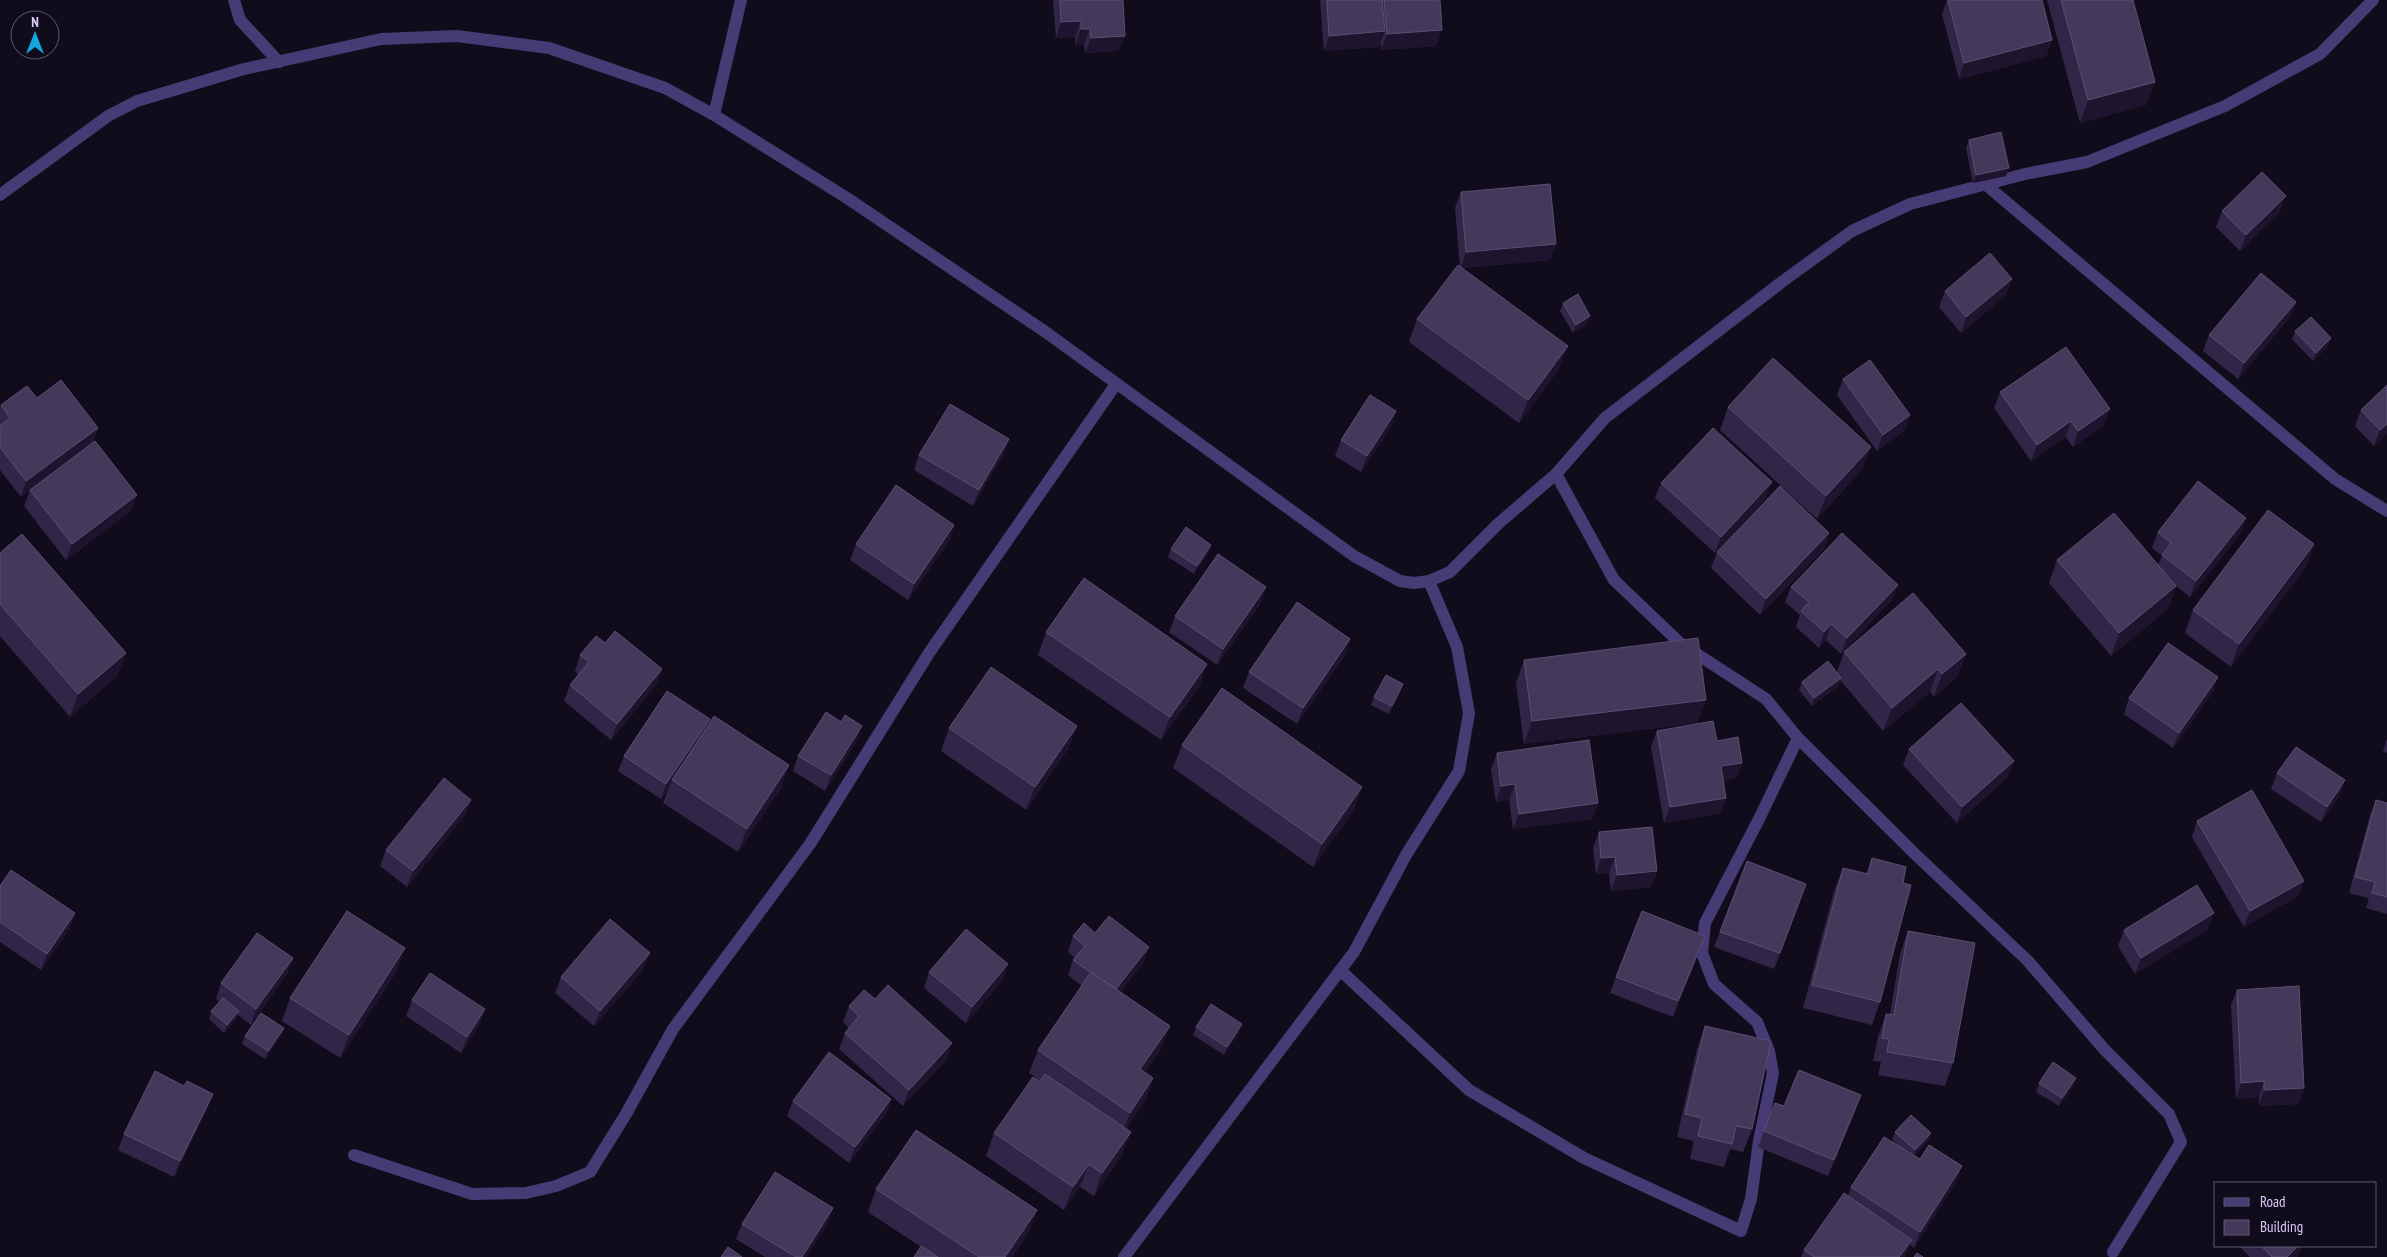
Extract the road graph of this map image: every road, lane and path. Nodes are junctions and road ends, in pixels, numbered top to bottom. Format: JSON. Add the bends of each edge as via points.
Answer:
{"nodes":[{"id":1,"x":234,"y":0,"type":"edge"},
{"id":2,"x":741,"y":0,"type":"edge"},
{"id":3,"x":2373,"y":0,"type":"edge"},
{"id":4,"x":279,"y":62,"type":"junction"},
{"id":5,"x":714,"y":115,"type":"junction"},
{"id":6,"x":1985,"y":184,"type":"junction"},
{"id":7,"x":0,"y":195,"type":"edge"},
{"id":8,"x":1116,"y":384,"type":"junction"},
{"id":9,"x":1556,"y":474,"type":"junction"},
{"id":10,"x":2387,"y":511,"type":"edge"},
{"id":11,"x":1429,"y":581,"type":"junction"},
{"id":12,"x":1798,"y":738,"type":"junction"},
{"id":13,"x":1340,"y":970,"type":"junction"},
{"id":14,"x":354,"y":1155,"type":"dead end"},
{"id":15,"x":2113,"y":1252,"type":"dead end"},
{"id":16,"x":1124,"y":1257,"type":"edge"}],
"edges":[{"from":1,"to":4,"type":"street","via":[[240,20]]},
{"from":2,"to":5,"type":"street"},
{"from":3,"to":6,"type":"street","via":[[2320,54],[2225,106],[2087,162]]},
{"from":4,"to":5,"type":"street","via":[[381,39],[457,36],[549,48],[665,88]]},
{"from":4,"to":7,"type":"street","via":[[136,100],[108,116]]},
{"from":5,"to":8,"type":"street","via":[[847,198],[1047,333]]},
{"from":6,"to":9,"type":"street","via":[[1910,204],[1852,231],[1604,418]]},
{"from":6,"to":10,"type":"street","via":[[2335,479]]},
{"from":8,"to":11,"type":"street","via":[[1354,556],[1400,581]]},
{"from":8,"to":14,"type":"street","via":[[929,653],[810,844],[673,1029],[590,1172],[556,1186],[526,1193],[472,1194]]},
{"from":9,"to":11,"type":"street","via":[[1450,572]]},
{"from":9,"to":12,"type":"street","via":[[1614,580],[1680,643],[1766,699]]},
{"from":11,"to":13,"type":"street","via":[[1457,647],[1469,713],[1459,771],[1406,855],[1354,952]]},
{"from":12,"to":13,"type":"street","via":[[1705,922],[1702,953],[1714,984],[1757,1022],[1769,1051],[1773,1073],[1751,1199],[1741,1231],[1584,1158],[1469,1090]]},
{"from":12,"to":15,"type":"street","via":[[2028,961],[2104,1049],[2169,1114],[2181,1142]]},
{"from":13,"to":16,"type":"street"}]}
